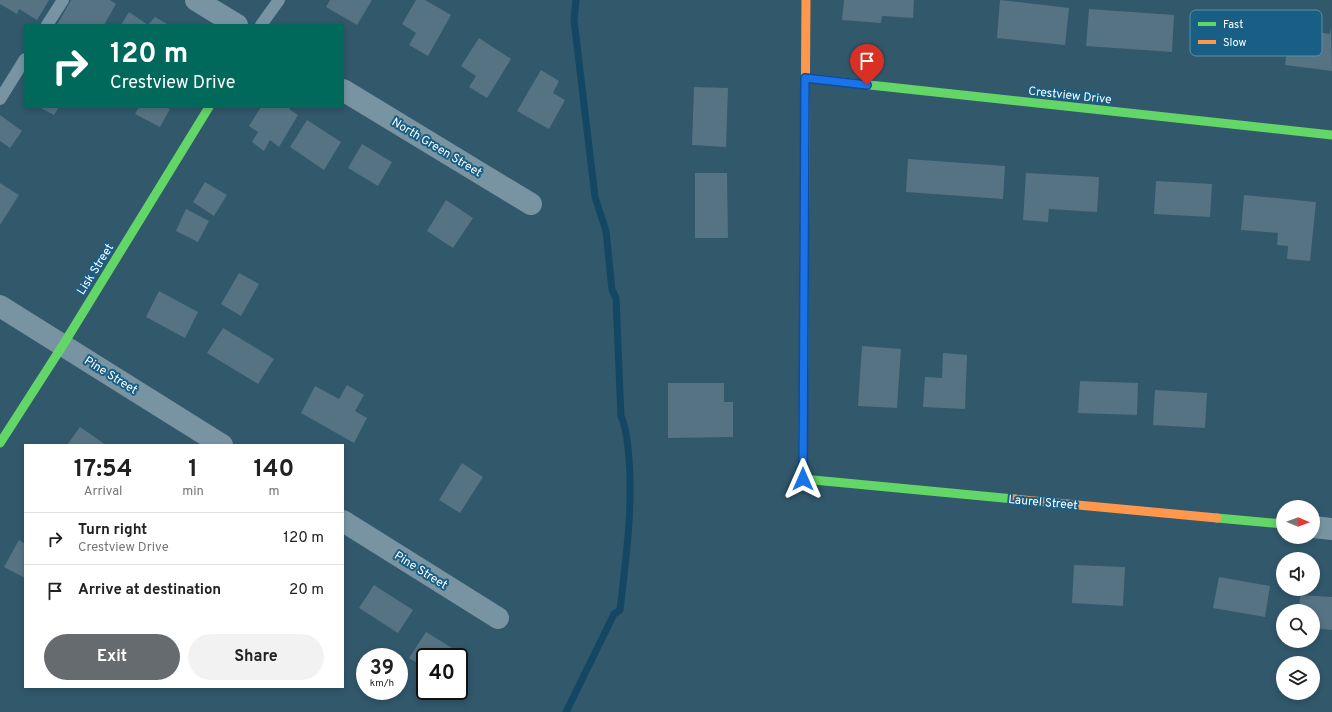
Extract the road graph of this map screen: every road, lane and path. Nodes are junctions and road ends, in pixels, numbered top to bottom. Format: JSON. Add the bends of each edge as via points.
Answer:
{"nodes":[{"id":1,"x":63,"y":0,"type":"edge"},
{"id":2,"x":196,"y":0,"type":"edge"},
{"id":3,"x":279,"y":0,"type":"edge"},
{"id":4,"x":806,"y":0,"type":"edge"},
{"id":5,"x":48,"y":24,"type":"edge"},
{"id":6,"x":235,"y":24,"type":"edge"},
{"id":7,"x":262,"y":24,"type":"edge"},
{"id":8,"x":24,"y":61,"type":"edge"},
{"id":9,"x":805,"y":78,"type":"junction"},
{"id":10,"x":344,"y":91,"type":"edge"},
{"id":11,"x":0,"y":99,"type":"edge"},
{"id":12,"x":208,"y":108,"type":"edge"},
{"id":13,"x":1332,"y":135,"type":"edge"},
{"id":14,"x":530,"y":204,"type":"dead end"},
{"id":15,"x":0,"y":306,"type":"edge"},
{"id":16,"x":63,"y":345,"type":"junction"},
{"id":17,"x":0,"y":443,"type":"edge"},
{"id":18,"x":220,"y":444,"type":"edge"},
{"id":19,"x":344,"y":522,"type":"edge"},
{"id":20,"x":1276,"y":523,"type":"edge"},
{"id":21,"x":1320,"y":528,"type":"edge"},
{"id":22,"x":1332,"y":529,"type":"edge"},
{"id":23,"x":498,"y":618,"type":"dead end"}],
"edges":[{"from":1,"to":5,"type":"lane"},
{"from":2,"to":6,"type":"street"},
{"from":3,"to":7,"type":"lane"},
{"from":4,"to":9,"type":"street"},
{"from":8,"to":11,"type":"lane"},
{"from":9,"to":13,"type":"street","name":"Crestview Drive"},
{"from":9,"to":20,"type":"street","name":"Laurel Street","via":[[803,479]]},
{"from":10,"to":14,"type":"street","name":"North Green Street"},
{"from":12,"to":16,"type":"street","name":"Lisk Street"},
{"from":15,"to":16,"type":"street","name":"Pine Street"},
{"from":16,"to":17,"type":"street","name":"Lisk Street"},
{"from":16,"to":18,"type":"street","name":"Pine Street"},
{"from":19,"to":23,"type":"street","name":"Pine Street"},
{"from":21,"to":22,"type":"street"}]}
